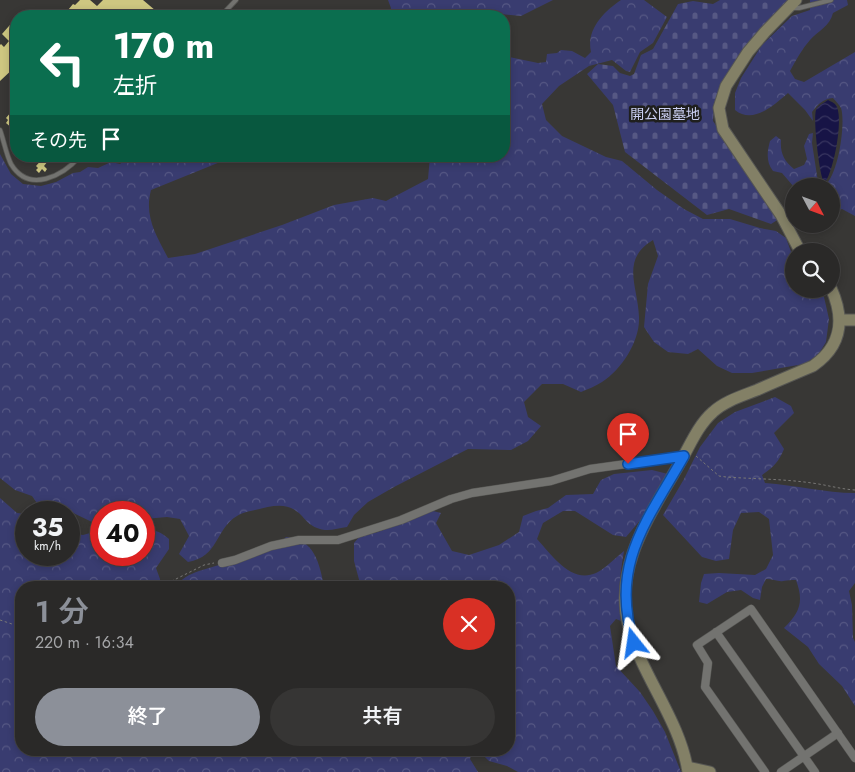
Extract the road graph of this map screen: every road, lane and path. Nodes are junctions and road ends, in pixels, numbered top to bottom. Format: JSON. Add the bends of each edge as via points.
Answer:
{"nodes":[{"id":1,"x":236,"y":0,"type":"edge"},
{"id":2,"x":831,"y":0,"type":"edge"},
{"id":3,"x":793,"y":4,"type":"edge"},
{"id":4,"x":227,"y":10,"type":"edge"},
{"id":5,"x":0,"y":130,"type":"edge"},
{"id":6,"x":10,"y":160,"type":"edge"},
{"id":7,"x":11,"y":162,"type":"edge"},
{"id":8,"x":75,"y":162,"type":"edge"},
{"id":9,"x":796,"y":243,"type":"edge"},
{"id":10,"x":836,"y":298,"type":"edge"},
{"id":11,"x":839,"y":320,"type":"junction"},
{"id":12,"x":855,"y":320,"type":"edge"},
{"id":13,"x":686,"y":452,"type":"junction"},
{"id":14,"x":855,"y":490,"type":"edge"},
{"id":15,"x":222,"y":563,"type":"joint"},
{"id":16,"x":172,"y":581,"type":"edge"},
{"id":17,"x":0,"y":620,"type":"edge"},
{"id":18,"x":15,"y":625,"type":"edge"},
{"id":19,"x":716,"y":632,"type":"junction"},
{"id":20,"x":838,"y":733,"type":"junction"},
{"id":21,"x":804,"y":756,"type":"junction"},
{"id":22,"x":855,"y":758,"type":"edge"},
{"id":23,"x":688,"y":770,"type":"edge"},
{"id":24,"x":710,"y":772,"type":"edge"},
{"id":25,"x":765,"y":772,"type":"edge"},
{"id":26,"x":781,"y":772,"type":"edge"},
{"id":27,"x":815,"y":772,"type":"edge"}],
"edges":[{"from":1,"to":4,"type":"lane"},
{"from":2,"to":3,"type":"lane","via":[[800,8]]},
{"from":3,"to":9,"type":"street","via":[[752,47],[726,86],[719,108],[724,129]]},
{"from":5,"to":6,"type":"lane"},
{"from":7,"to":8,"type":"lane","via":[[19,173],[36,181]]},
{"from":10,"to":11,"type":"street"},
{"from":11,"to":12,"type":"street"},
{"from":11,"to":13,"type":"street","via":[[836,340],[822,360],[724,404],[706,420]]},
{"from":13,"to":14,"type":"path","via":[[720,476],[813,483]]},
{"from":13,"to":15,"type":"street","via":[[590,469],[551,481],[472,493],[356,534],[332,540],[299,540],[271,546]]},
{"from":13,"to":23,"type":"street","via":[[637,541],[628,568],[626,596],[634,643],[676,734]]},
{"from":15,"to":16,"type":"path","via":[[204,565]]},
{"from":17,"to":18,"type":"path"},
{"from":19,"to":20,"type":"street","via":[[751,608]]},
{"from":19,"to":21,"type":"street"},
{"from":19,"to":25,"type":"street","via":[[697,645],[708,663],[705,687]]},
{"from":20,"to":21,"type":"street"},
{"from":20,"to":22,"type":"street"},
{"from":21,"to":26,"type":"street"},
{"from":21,"to":27,"type":"street"},
{"from":23,"to":24,"type":"street"}]}
